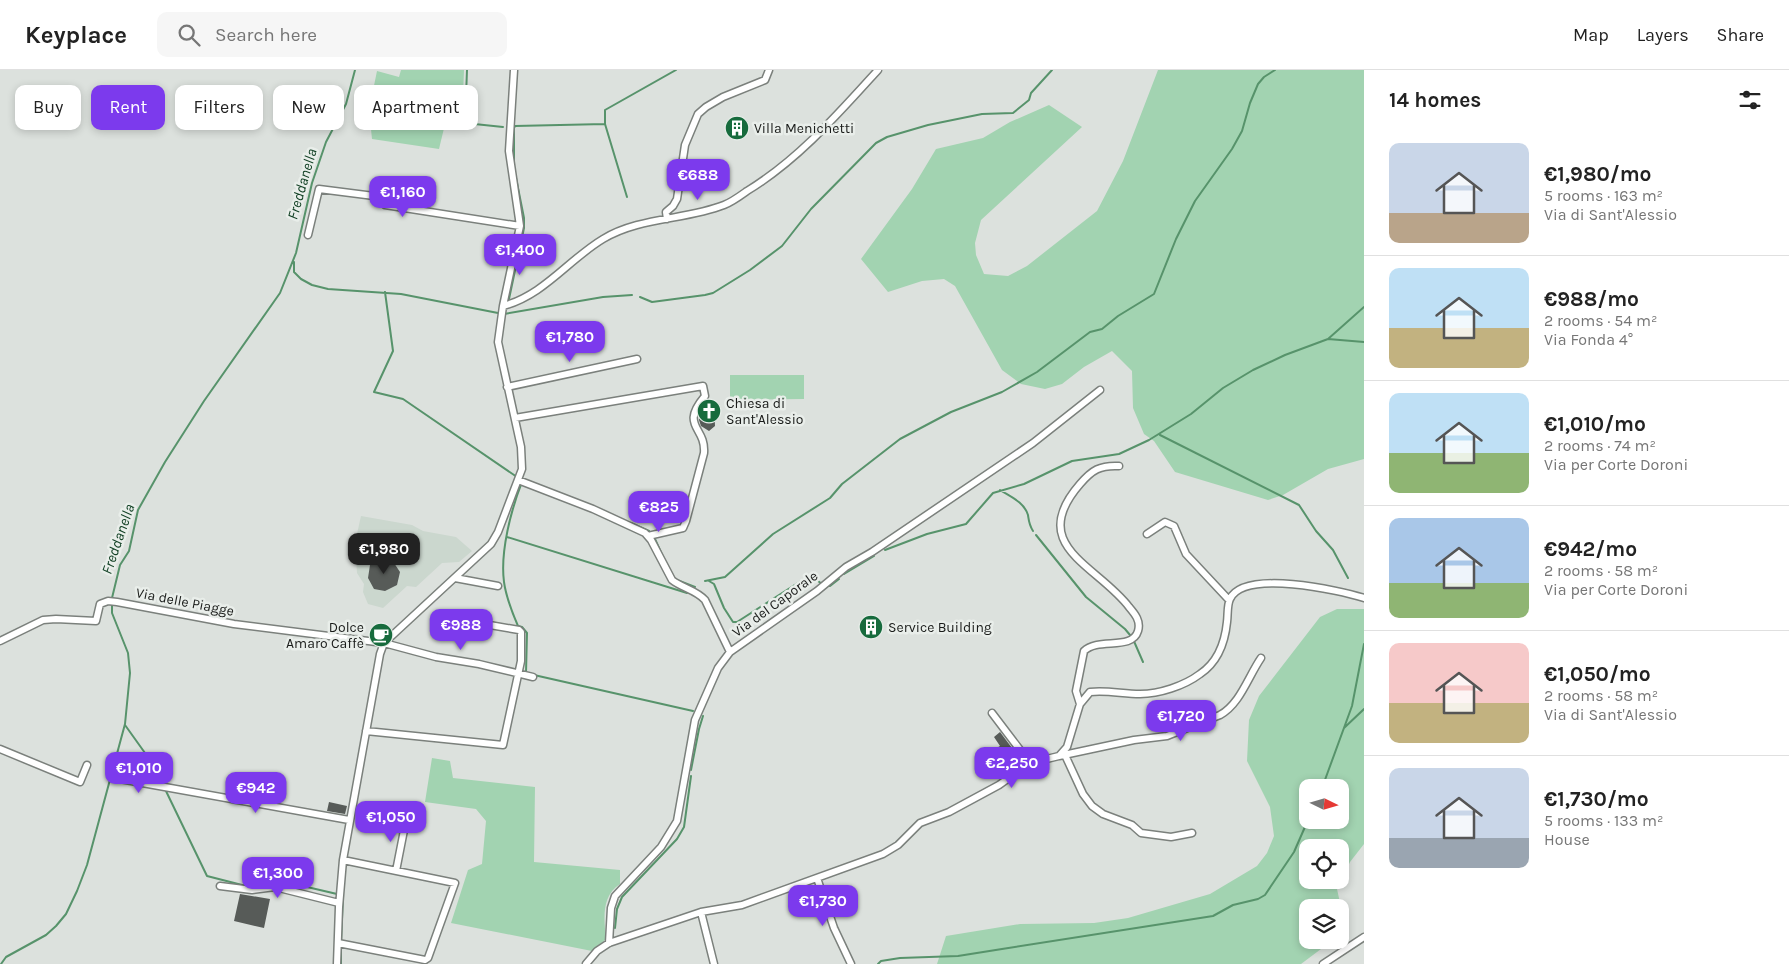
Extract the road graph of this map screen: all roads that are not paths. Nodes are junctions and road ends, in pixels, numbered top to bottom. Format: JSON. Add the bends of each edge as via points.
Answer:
{"nodes":[{"id":1,"x":514,"y":70,"type":"edge"},
{"id":2,"x":769,"y":70,"type":"edge"},
{"id":3,"x":878,"y":70,"type":"edge"},
{"id":4,"x":667,"y":219,"type":"junction"},
{"id":5,"x":520,"y":226,"type":"junction"},
{"id":6,"x":308,"y":235,"type":"dead end"},
{"id":7,"x":503,"y":306,"type":"junction"},
{"id":8,"x":637,"y":359,"type":"dead end"},
{"id":9,"x":507,"y":387,"type":"junction"},
{"id":10,"x":1100,"y":390,"type":"dead end"},
{"id":11,"x":515,"y":418,"type":"junction"},
{"id":12,"x":1118,"y":466,"type":"dead end"},
{"id":13,"x":520,"y":480,"type":"junction"},
{"id":14,"x":1147,"y":534,"type":"dead end"},
{"id":15,"x":648,"y":536,"type":"junction"},
{"id":16,"x":456,"y":578,"type":"junction"},
{"id":17,"x":498,"y":586,"type":"dead end"},
{"id":18,"x":1364,"y":598,"type":"edge"},
{"id":19,"x":1230,"y":600,"type":"junction"},
{"id":20,"x":478,"y":623,"type":"dead end"},
{"id":21,"x":0,"y":641,"type":"edge"},
{"id":22,"x":384,"y":643,"type":"junction"},
{"id":23,"x":730,"y":652,"type":"junction"},
{"id":24,"x":1260,"y":658,"type":"dead end"},
{"id":25,"x":518,"y":674,"type":"junction"},
{"id":26,"x":533,"y":677,"type":"dead end"},
{"id":27,"x":1080,"y":704,"type":"junction"},
{"id":28,"x":992,"y":713,"type":"dead end"},
{"id":29,"x":366,"y":731,"type":"junction"},
{"id":30,"x":0,"y":749,"type":"edge"},
{"id":31,"x":1062,"y":755,"type":"junction"},
{"id":32,"x":1030,"y":763,"type":"junction"},
{"id":33,"x":87,"y":765,"type":"dead end"},
{"id":34,"x":120,"y":779,"type":"dead end"},
{"id":35,"x":349,"y":820,"type":"junction"},
{"id":36,"x":406,"y":820,"type":"dead end"},
{"id":37,"x":1192,"y":833,"type":"dead end"},
{"id":38,"x":343,"y":860,"type":"junction"},
{"id":39,"x":396,"y":871,"type":"junction"},
{"id":40,"x":817,"y":878,"type":"junction"},
{"id":41,"x":220,"y":886,"type":"dead end"},
{"id":42,"x":339,"y":902,"type":"junction"},
{"id":43,"x":701,"y":912,"type":"junction"},
{"id":44,"x":1364,"y":937,"type":"edge"},
{"id":45,"x":609,"y":943,"type":"junction"},
{"id":46,"x":340,"y":944,"type":"junction"},
{"id":47,"x":337,"y":964,"type":"edge"},
{"id":48,"x":586,"y":964,"type":"edge"},
{"id":49,"x":714,"y":964,"type":"edge"},
{"id":50,"x":851,"y":964,"type":"edge"},
{"id":51,"x":1323,"y":964,"type":"edge"}],
"edges":[{"from":1,"to":5,"type":"street","via":[[509,150]]},
{"from":2,"to":4,"type":"street","via":[[765,80],[723,97],[698,114],[686,146],[677,199],[666,212]]},
{"from":3,"to":4,"type":"street","via":[[830,124],[768,179],[725,205]]},
{"from":4,"to":7,"type":"street","via":[[604,238],[540,289]]},
{"from":5,"to":6,"type":"street","via":[[385,205],[374,196],[319,188]]},
{"from":5,"to":7,"type":"street"},
{"from":7,"to":9,"type":"street","via":[[498,342]]},
{"from":8,"to":9,"type":"street"},
{"from":9,"to":11,"type":"street"},
{"from":10,"to":23,"type":"street","name":"Via del Caporale","via":[[1034,443],[846,567]]},
{"from":11,"to":13,"type":"street","via":[[521,447]]},
{"from":11,"to":15,"type":"street","via":[[703,386],[705,396],[693,414],[694,427],[704,442],[704,453],[686,521],[677,531]]},
{"from":12,"to":27,"type":"street","via":[[1098,467],[1091,472],[1074,490],[1062,517],[1061,532],[1066,547],[1126,603],[1138,622],[1138,631],[1133,638],[1125,642],[1089,646],[1084,651],[1076,691]]},
{"from":13,"to":15,"type":"street","via":[[593,509]]},
{"from":13,"to":16,"type":"street","via":[[494,540]]},
{"from":14,"to":19,"type":"street","via":[[1165,522],[1174,526],[1186,554]]},
{"from":15,"to":23,"type":"street","via":[[672,580],[704,600]]},
{"from":16,"to":17,"type":"street"},
{"from":16,"to":22,"type":"street"},
{"from":18,"to":19,"type":"street","via":[[1284,583],[1255,584],[1236,591]]},
{"from":19,"to":27,"type":"street","via":[[1223,642],[1210,666],[1199,675],[1165,691],[1140,694],[1107,690],[1090,692]]},
{"from":20,"to":25,"type":"street","via":[[521,632]]},
{"from":21,"to":22,"type":"street","name":"Via delle Piagge","via":[[43,620],[96,621],[100,604],[108,601],[234,624]]},
{"from":22,"to":25,"type":"street","name":"Via delle Piagge"},
{"from":22,"to":29,"type":"street"},
{"from":23,"to":45,"type":"street","name":"Via del Caporale","via":[[718,668],[695,720],[677,821],[661,847],[615,896]]},
{"from":24,"to":31,"type":"street","via":[[1235,701],[1220,715],[1167,736]]},
{"from":25,"to":26,"type":"street","name":"Via delle Piagge"},
{"from":25,"to":29,"type":"street","via":[[503,745]]},
{"from":27,"to":31,"type":"street"},
{"from":28,"to":32,"type":"street"},
{"from":29,"to":35,"type":"street"},
{"from":30,"to":33,"type":"street","via":[[80,782]]},
{"from":31,"to":32,"type":"street"},
{"from":31,"to":37,"type":"street","via":[[1083,794],[1102,814],[1132,825],[1141,833],[1171,837]]},
{"from":32,"to":40,"type":"street","via":[[949,812],[920,823],[884,854]]},
{"from":34,"to":35,"type":"street"},
{"from":35,"to":38,"type":"street"},
{"from":36,"to":39,"type":"street"},
{"from":38,"to":39,"type":"street"},
{"from":38,"to":42,"type":"street"},
{"from":39,"to":46,"type":"street","via":[[454,884],[428,958],[418,960]]},
{"from":40,"to":43,"type":"street","via":[[742,905]]},
{"from":40,"to":50,"type":"street","via":[[834,928]]},
{"from":41,"to":42,"type":"street","via":[[252,890],[275,888]]},
{"from":42,"to":46,"type":"street"},
{"from":43,"to":45,"type":"street"},
{"from":43,"to":49,"type":"street"},
{"from":44,"to":51,"type":"street"},
{"from":45,"to":48,"type":"street"},
{"from":46,"to":47,"type":"street"}]}
